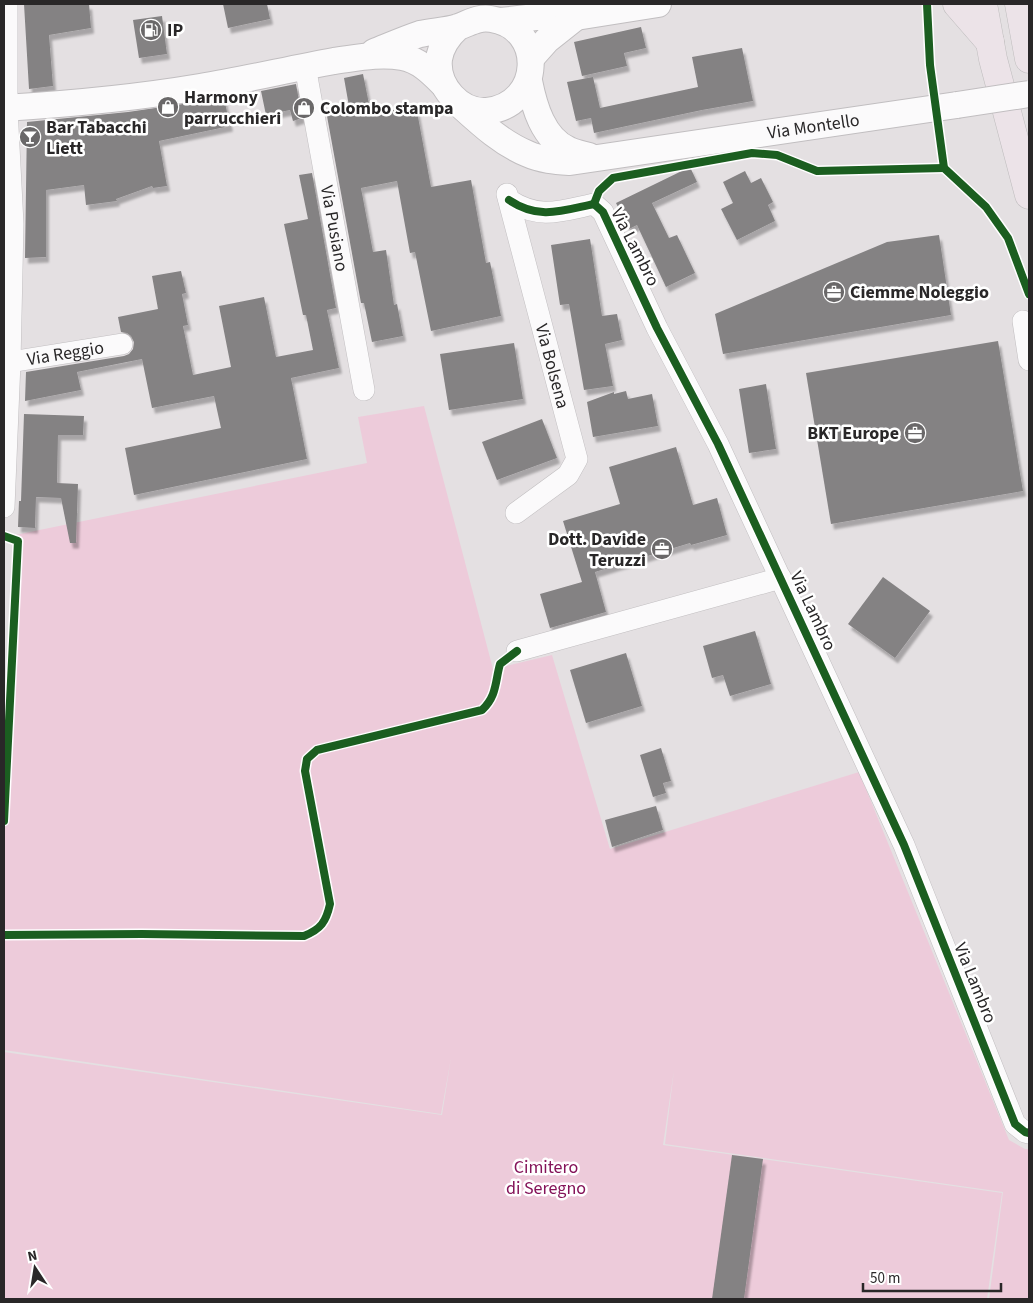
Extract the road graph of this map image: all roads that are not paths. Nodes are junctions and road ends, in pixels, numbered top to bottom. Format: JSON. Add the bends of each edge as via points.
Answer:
{"nodes":[{"id":1,"x":7,"y":4,"type":"edge"},
{"id":2,"x":658,"y":4,"type":"edge"},
{"id":3,"x":957,"y":4,"type":"edge"},
{"id":4,"x":983,"y":4,"type":"edge"},
{"id":5,"x":1019,"y":4,"type":"edge"},
{"id":6,"x":480,"y":16,"type":"edge"},
{"id":7,"x":576,"y":17,"type":"junction"},
{"id":8,"x":990,"y":42,"type":"junction"},
{"id":9,"x":364,"y":57,"type":"junction"},
{"id":10,"x":1029,"y":59,"type":"edge"},
{"id":11,"x":305,"y":66,"type":"junction"},
{"id":12,"x":530,"y":69,"type":"junction"},
{"id":13,"x":450,"y":93,"type":"junction"},
{"id":14,"x":1029,"y":94,"type":"edge"},
{"id":15,"x":5,"y":108,"type":"edge"},
{"id":16,"x":599,"y":159,"type":"junction"},
{"id":17,"x":1029,"y":195,"type":"edge"},
{"id":18,"x":507,"y":196,"type":"joint"},
{"id":19,"x":1023,"y":321,"type":"dead end"},
{"id":20,"x":122,"y":344,"type":"dead end"},
{"id":21,"x":1029,"y":360,"type":"edge"},
{"id":22,"x":10,"y":362,"type":"junction"},
{"id":23,"x":364,"y":390,"type":"dead end"},
{"id":24,"x":4,"y":479,"type":"edge"},
{"id":25,"x":4,"y":508,"type":"edge"},
{"id":26,"x":516,"y":513,"type":"dead end"},
{"id":27,"x":781,"y":578,"type":"junction"},
{"id":28,"x":517,"y":651,"type":"dead end"},
{"id":29,"x":1022,"y":1128,"type":"edge"}],
"edges":[{"from":1,"to":15,"type":"street","name":"Via Reggio"},
{"from":2,"to":7,"type":"street","name":"Via Montello"},
{"from":3,"to":8,"type":"highway"},
{"from":4,"to":8,"type":"highway"},
{"from":5,"to":10,"type":"highway"},
{"from":6,"to":7,"type":"street","name":"Via Montello"},
{"from":6,"to":9,"type":"street","name":"Via Montello","via":[[420,34]]},
{"from":6,"to":12,"type":"street","via":[[512,27],[521,35],[528,46]]},
{"from":6,"to":13,"type":"street","via":[[449,36],[442,47],[439,72]]},
{"from":7,"to":12,"type":"street","name":"Via Montello","via":[[547,40]]},
{"from":8,"to":17,"type":"highway"},
{"from":9,"to":11,"type":"street","name":"Via Montello"},
{"from":9,"to":13,"type":"street","name":"Via Montello","via":[[387,55],[418,62]]},
{"from":11,"to":15,"type":"street","name":"Via Montello","via":[[200,87]]},
{"from":11,"to":23,"type":"street","name":"Via Pusiano"},
{"from":12,"to":13,"type":"street","via":[[522,93],[499,109],[471,109]]},
{"from":12,"to":16,"type":"street","name":"Via Montello","via":[[533,100],[552,138],[570,151]]},
{"from":13,"to":16,"type":"street","name":"Via Montello","via":[[491,132],[528,154],[570,162]]},
{"from":14,"to":16,"type":"street","name":"Via Montello","bridge":true},
{"from":15,"to":22,"type":"street","name":"Via Reggio","via":[[13,224]]},
{"from":18,"to":26,"type":"street","name":"Via Bolsena","via":[[577,459],[568,475]]},
{"from":18,"to":27,"type":"street","name":"Via Lambro","via":[[519,207],[530,211],[552,212],[594,204],[603,212]]},
{"from":19,"to":21,"type":"street"},
{"from":20,"to":22,"type":"street","name":"Via Reggio"},
{"from":22,"to":24,"type":"street","name":"Via Reggio"},
{"from":24,"to":25,"type":"street","name":"Via Reggio"},
{"from":27,"to":28,"type":"street"},
{"from":27,"to":29,"type":"street","name":"Via Lambro","via":[[904,845]]}]}
